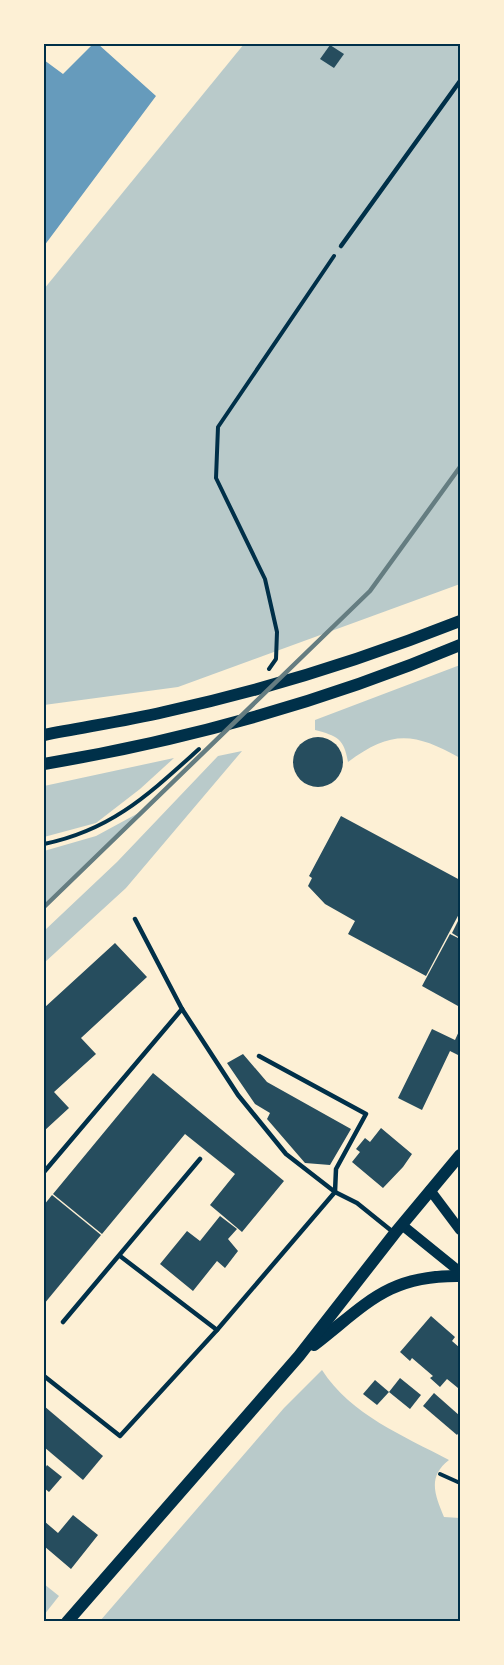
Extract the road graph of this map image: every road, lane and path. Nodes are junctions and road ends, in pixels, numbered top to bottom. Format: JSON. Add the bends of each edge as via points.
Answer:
{"nodes":[{"id":1,"x":460,"y":81,"type":"edge"},
{"id":2,"x":341,"y":246,"type":"joint"},
{"id":3,"x":460,"y":621,"type":"edge"},
{"id":4,"x":460,"y":645,"type":"edge"},
{"id":5,"x":265,"y":675,"type":"dead end"},
{"id":6,"x":44,"y":735,"type":"edge"},
{"id":7,"x":203,"y":745,"type":"dead end"},
{"id":8,"x":44,"y":764,"type":"edge"},
{"id":9,"x":44,"y":844,"type":"edge"},
{"id":10,"x":135,"y":919,"type":"dead end"},
{"id":11,"x":182,"y":1009,"type":"junction"},
{"id":12,"x":259,"y":1056,"type":"dead end"},
{"id":13,"x":460,"y":1155,"type":"edge"},
{"id":14,"x":200,"y":1159,"type":"dead end"},
{"id":15,"x":44,"y":1172,"type":"edge"},
{"id":16,"x":430,"y":1190,"type":"junction"},
{"id":17,"x":335,"y":1192,"type":"junction"},
{"id":18,"x":398,"y":1229,"type":"junction"},
{"id":19,"x":460,"y":1230,"type":"edge"},
{"id":20,"x":120,"y":1256,"type":"junction"},
{"id":21,"x":460,"y":1274,"type":"edge"},
{"id":22,"x":63,"y":1322,"type":"dead end"},
{"id":23,"x":217,"y":1330,"type":"junction"},
{"id":24,"x":299,"y":1356,"type":"junction"},
{"id":25,"x":44,"y":1376,"type":"edge"},
{"id":26,"x":440,"y":1474,"type":"dead end"},
{"id":27,"x":460,"y":1484,"type":"edge"},
{"id":28,"x":67,"y":1622,"type":"edge"}],
"edges":[{"from":1,"to":2,"type":"lane"},
{"from":2,"to":5,"type":"path","via":[[218,427],[216,478],[265,579],[277,632],[276,659]]},
{"from":3,"to":6,"type":"main road","via":[[314,672],[222,698]]},
{"from":4,"to":8,"type":"main road","via":[[358,684],[188,734]]},
{"from":7,"to":9,"type":"path","via":[[152,792],[106,824]]},
{"from":10,"to":11,"type":"lane"},
{"from":11,"to":15,"type":"lane"},
{"from":11,"to":17,"type":"lane","via":[[238,1095],[286,1154]]},
{"from":12,"to":17,"type":"lane","via":[[366,1114],[336,1169]]},
{"from":13,"to":16,"type":"main road"},
{"from":14,"to":20,"type":"lane"},
{"from":16,"to":18,"type":"main road"},
{"from":16,"to":19,"type":"street"},
{"from":17,"to":18,"type":"lane"},
{"from":17,"to":23,"type":"lane"},
{"from":18,"to":21,"type":"street"},
{"from":18,"to":24,"type":"main road"},
{"from":20,"to":22,"type":"lane"},
{"from":20,"to":23,"type":"lane"},
{"from":21,"to":24,"type":"main road","via":[[397,1284]]},
{"from":23,"to":25,"type":"lane","via":[[120,1436]]},
{"from":24,"to":28,"type":"main road"},
{"from":26,"to":27,"type":"path"}]}
